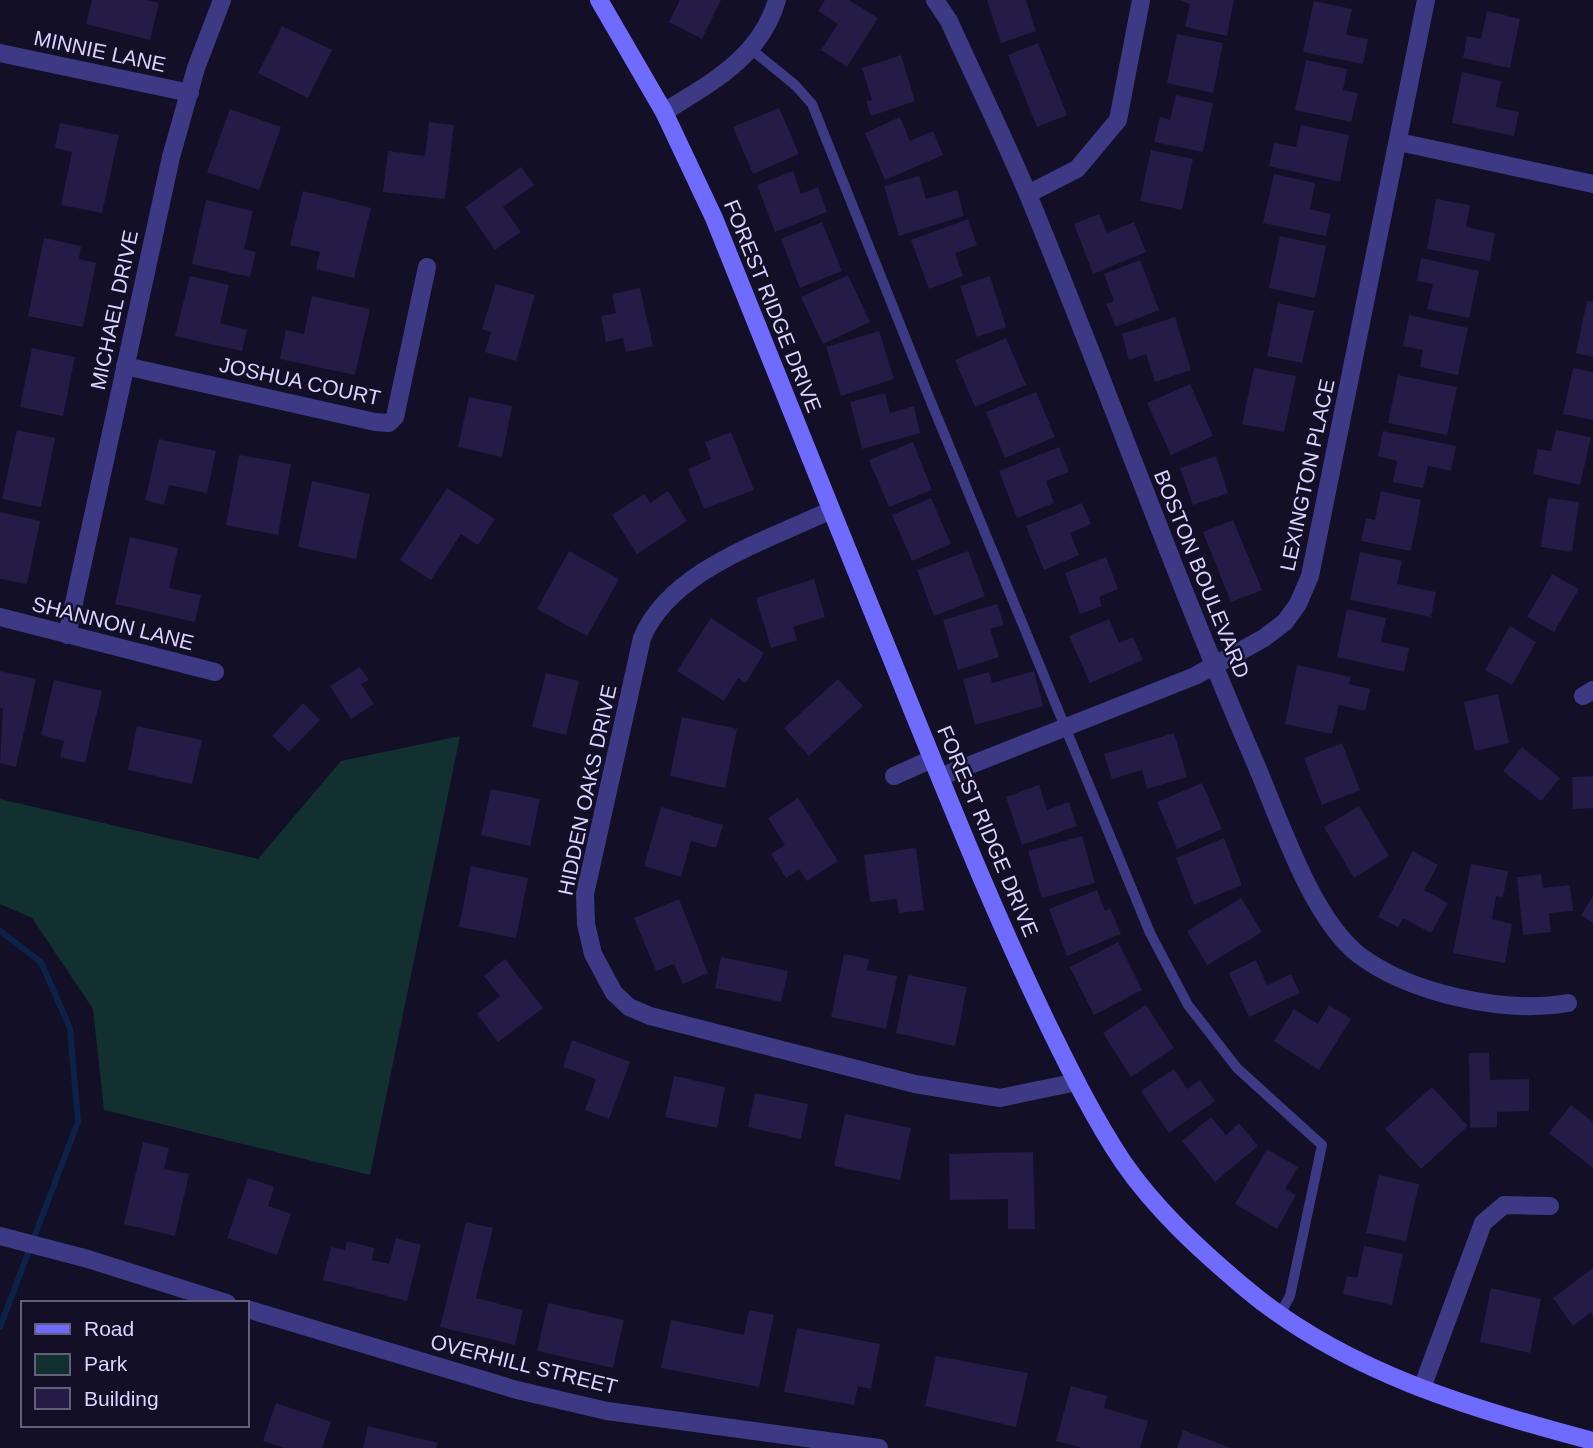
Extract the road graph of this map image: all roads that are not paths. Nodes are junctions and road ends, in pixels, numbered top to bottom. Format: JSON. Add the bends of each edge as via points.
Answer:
{"nodes":[{"id":1,"x":222,"y":0,"type":"edge"},
{"id":2,"x":599,"y":0,"type":"edge"},
{"id":3,"x":777,"y":0,"type":"edge"},
{"id":4,"x":935,"y":0,"type":"edge"},
{"id":5,"x":1141,"y":0,"type":"edge"},
{"id":6,"x":1426,"y":0,"type":"edge"},
{"id":7,"x":752,"y":50,"type":"junction"},
{"id":8,"x":0,"y":53,"type":"edge"},
{"id":9,"x":190,"y":93,"type":"junction"},
{"id":10,"x":664,"y":112,"type":"junction"},
{"id":11,"x":1399,"y":142,"type":"junction"},
{"id":12,"x":1593,"y":184,"type":"edge"},
{"id":13,"x":1028,"y":194,"type":"junction"},
{"id":14,"x":427,"y":267,"type":"dead end"},
{"id":15,"x":125,"y":366,"type":"junction"},
{"id":16,"x":831,"y":510,"type":"junction"},
{"id":17,"x":0,"y":617,"type":"edge"},
{"id":18,"x":67,"y":635,"type":"junction"},
{"id":19,"x":1213,"y":666,"type":"junction"},
{"id":20,"x":215,"y":672,"type":"dead end"},
{"id":21,"x":1063,"y":728,"type":"junction"},
{"id":22,"x":932,"y":759,"type":"junction"},
{"id":23,"x":894,"y":776,"type":"dead end"},
{"id":24,"x":940,"y":777,"type":"junction"},
{"id":25,"x":1568,"y":1003,"type":"dead end"},
{"id":26,"x":1077,"y":1082,"type":"junction"},
{"id":27,"x":1550,"y":1206,"type":"dead end"},
{"id":28,"x":0,"y":1236,"type":"edge"},
{"id":29,"x":220,"y":1301,"type":"edge"},
{"id":30,"x":248,"y":1309,"type":"edge"},
{"id":31,"x":1280,"y":1314,"type":"junction"},
{"id":32,"x":1422,"y":1388,"type":"junction"},
{"id":33,"x":1593,"y":1441,"type":"edge"},
{"id":34,"x":879,"y":1448,"type":"edge"}],
"edges":[{"from":1,"to":9,"type":"street","name":"MICHAEL DRIVE"},
{"from":2,"to":10,"type":"main road","name":"FOREST RIDGE DRIVE"},
{"from":3,"to":7,"type":"street"},
{"from":4,"to":13,"type":"street","name":"BOSTON BOULEVARD","via":[[949,20]]},
{"from":5,"to":13,"type":"street","via":[[1118,120],[1077,169]]},
{"from":6,"to":11,"type":"street","name":"LEXINGTON PLACE"},
{"from":7,"to":10,"type":"street","via":[[728,72]]},
{"from":7,"to":21,"type":"lane","via":[[812,104]]},
{"from":8,"to":9,"type":"street","name":"MINNIE LANE"},
{"from":9,"to":15,"type":"street","name":"MICHAEL DRIVE","via":[[171,157]]},
{"from":10,"to":16,"type":"main road","name":"FOREST RIDGE DRIVE","via":[[714,218]]},
{"from":11,"to":12,"type":"street"},
{"from":11,"to":19,"type":"street","name":"LEXINGTON PLACE","via":[[1310,576],[1285,622]]},
{"from":13,"to":19,"type":"street","name":"BOSTON BOULEVARD"},
{"from":14,"to":15,"type":"street","name":"JOSHUA COURT","via":[[395,417],[389,422]]},
{"from":15,"to":18,"type":"street","name":"MICHAEL DRIVE"},
{"from":16,"to":22,"type":"main road","name":"FOREST RIDGE DRIVE"},
{"from":16,"to":26,"type":"street","name":"HIDDEN OAKS DRIVE","via":[[699,573],[662,602],[651,618],[642,638],[586,894],[593,954],[614,993],[629,1007],[706,1032],[915,1084],[1000,1098]]},
{"from":17,"to":18,"type":"street","name":"SHANNON LANE"},
{"from":18,"to":20,"type":"street","name":"SHANNON LANE"},
{"from":19,"to":21,"type":"street","name":"LEXINGTON PLACE"},
{"from":19,"to":25,"type":"street","name":"BOSTON BOULEVARD","via":[[1315,901],[1359,954],[1428,988],[1478,1001],[1518,1007]]},
{"from":21,"to":24,"type":"street","name":"LEXINGTON PLACE"},
{"from":21,"to":31,"type":"lane","via":[[1150,933],[1188,1005],[1237,1068],[1322,1145],[1290,1296]]},
{"from":22,"to":23,"type":"street"},
{"from":22,"to":24,"type":"main road","name":"FOREST RIDGE DRIVE"},
{"from":24,"to":26,"type":"main road","name":"FOREST RIDGE DRIVE","via":[[983,883]]},
{"from":26,"to":31,"type":"main road","name":"FOREST RIDGE DRIVE","via":[[1123,1161],[1152,1199],[1237,1281]]},
{"from":27,"to":32,"type":"street","via":[[1504,1205],[1483,1223]]},
{"from":28,"to":29,"type":"street"},
{"from":30,"to":34,"type":"street","name":"OVERHILL STREET","via":[[516,1391],[607,1411]]},
{"from":31,"to":32,"type":"main road","name":"FOREST RIDGE DRIVE","via":[[1350,1358]]},
{"from":32,"to":33,"type":"main road","name":"FOREST RIDGE DRIVE"}]}
